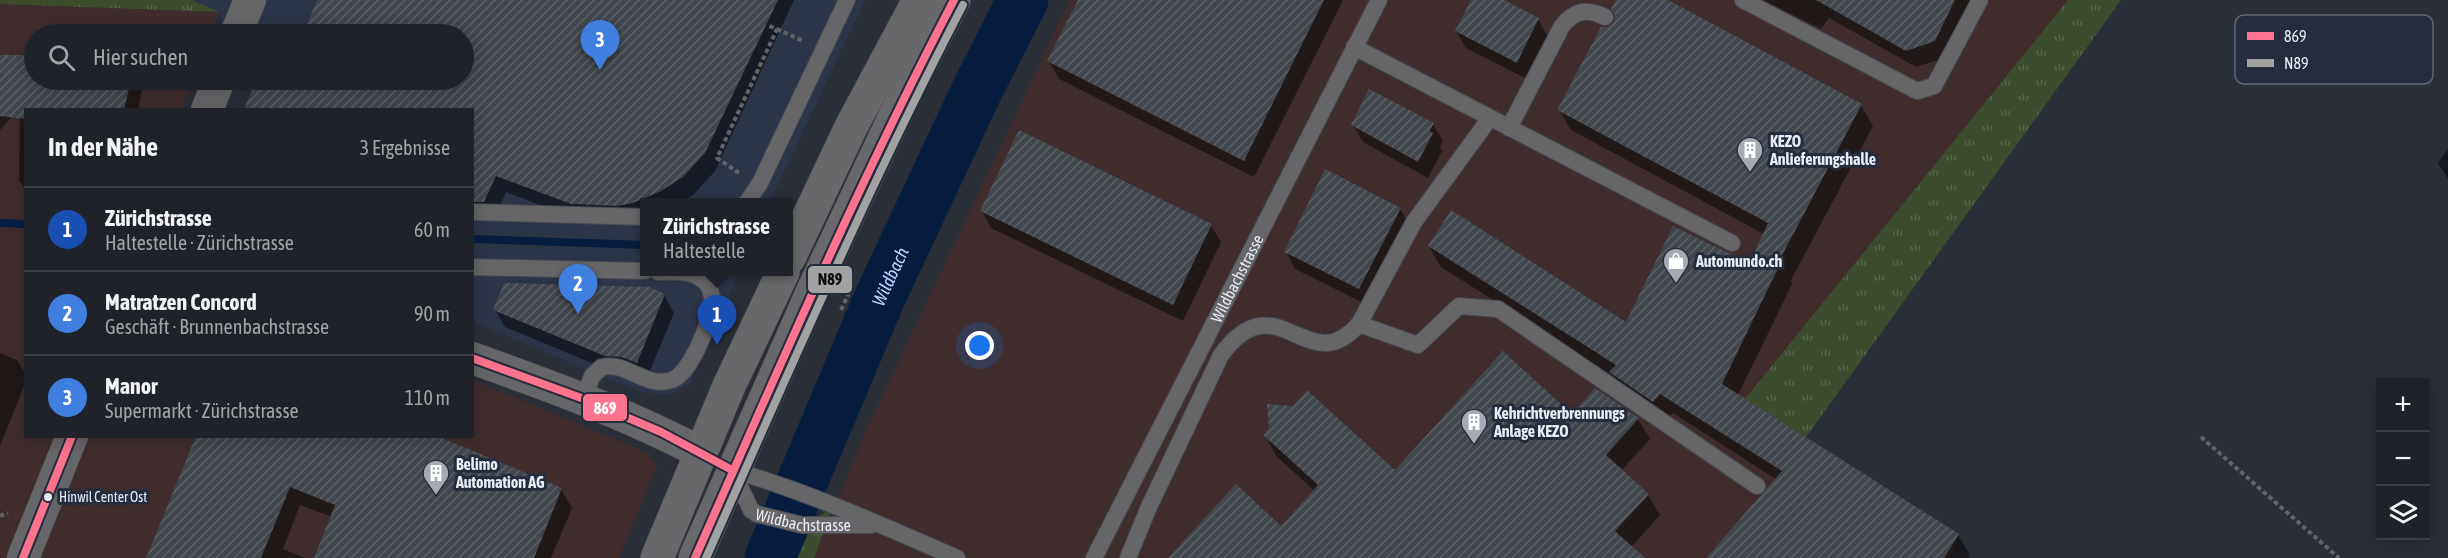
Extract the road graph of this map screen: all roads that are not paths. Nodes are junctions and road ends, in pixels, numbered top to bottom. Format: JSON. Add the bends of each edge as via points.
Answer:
{"nodes":[{"id":1,"x":250,"y":0,"type":"edge"},
{"id":2,"x":847,"y":0,"type":"edge"},
{"id":3,"x":919,"y":0,"type":"edge"},
{"id":4,"x":954,"y":0,"type":"edge"},
{"id":5,"x":1378,"y":0,"type":"edge"},
{"id":6,"x":1743,"y":0,"type":"edge"},
{"id":7,"x":1980,"y":0,"type":"edge"},
{"id":8,"x":1605,"y":16,"type":"dead end"},
{"id":9,"x":240,"y":24,"type":"edge"},
{"id":10,"x":1354,"y":47,"type":"junction"},
{"id":11,"x":215,"y":90,"type":"edge"},
{"id":12,"x":208,"y":108,"type":"edge"},
{"id":13,"x":1490,"y":117,"type":"junction"},
{"id":14,"x":1509,"y":128,"type":"junction"},
{"id":15,"x":750,"y":198,"type":"edge"},
{"id":16,"x":474,"y":212,"type":"edge"},
{"id":17,"x":640,"y":217,"type":"edge"},
{"id":18,"x":1732,"y":243,"type":"dead end"},
{"id":19,"x":793,"y":250,"type":"edge"},
{"id":20,"x":474,"y":267,"type":"edge"},
{"id":21,"x":640,"y":271,"type":"edge"},
{"id":22,"x":696,"y":276,"type":"edge"},
{"id":23,"x":781,"y":276,"type":"edge"},
{"id":24,"x":1359,"y":324,"type":"junction"},
{"id":25,"x":474,"y":359,"type":"edge"},
{"id":26,"x":584,"y":399,"type":"junction"},
{"id":27,"x":71,"y":438,"type":"edge"},
{"id":28,"x":701,"y":453,"type":"junction"},
{"id":29,"x":732,"y":470,"type":"junction"},
{"id":30,"x":1757,"y":486,"type":"dead end"},
{"id":31,"x":879,"y":525,"type":"junction"},
{"id":32,"x":930,"y":553,"type":"edge"},
{"id":33,"x":23,"y":558,"type":"edge"},
{"id":34,"x":657,"y":558,"type":"edge"},
{"id":35,"x":694,"y":558,"type":"edge"},
{"id":36,"x":957,"y":558,"type":"edge"},
{"id":37,"x":1094,"y":558,"type":"edge"},
{"id":38,"x":1128,"y":558,"type":"edge"}],
"edges":[{"from":1,"to":9,"type":"street"},
{"from":2,"to":15,"type":"lane","via":[[764,176]]},
{"from":3,"to":19,"type":"main road","via":[[851,127]]},
{"from":4,"to":29,"type":"main road","via":[[910,82]]},
{"from":5,"to":10,"type":"lane","name":"Wildbachstrasse"},
{"from":6,"to":7,"type":"lane","via":[[1917,91],[1934,86]]},
{"from":8,"to":14,"type":"lane","via":[[1583,11],[1568,18]]},
{"from":10,"to":13,"type":"lane"},
{"from":10,"to":37,"type":"lane","name":"Wildbachstrasse"},
{"from":11,"to":12,"type":"street"},
{"from":13,"to":14,"type":"lane"},
{"from":13,"to":24,"type":"lane","via":[[1414,222]]},
{"from":14,"to":18,"type":"lane"},
{"from":16,"to":17,"type":"lane"},
{"from":20,"to":21,"type":"lane"},
{"from":22,"to":26,"type":"lane","via":[[711,293],[711,313],[683,373],[664,382],[648,381],[613,366],[602,367],[592,376]]},
{"from":23,"to":28,"type":"main road"},
{"from":24,"to":30,"type":"lane","via":[[1418,345],[1459,306],[1498,309]]},
{"from":24,"to":38,"type":"lane","via":[[1350,334],[1328,344],[1265,325],[1252,328],[1230,344],[1221,355]]},
{"from":25,"to":26,"type":"street"},
{"from":26,"to":28,"type":"street"},
{"from":27,"to":33,"type":"street"},
{"from":28,"to":29,"type":"main road"},
{"from":28,"to":34,"type":"main road"},
{"from":29,"to":31,"type":"lane","name":"Wildbachstrasse","via":[[773,482]]},
{"from":29,"to":31,"type":"lane","name":"Wildbachstrasse","via":[[751,510],[757,514],[802,525]]},
{"from":29,"to":35,"type":"main road"},
{"from":31,"to":32,"type":"lane","name":"Wildbachstrasse"},
{"from":32,"to":36,"type":"lane","name":"Wildbachstrasse"}]}
